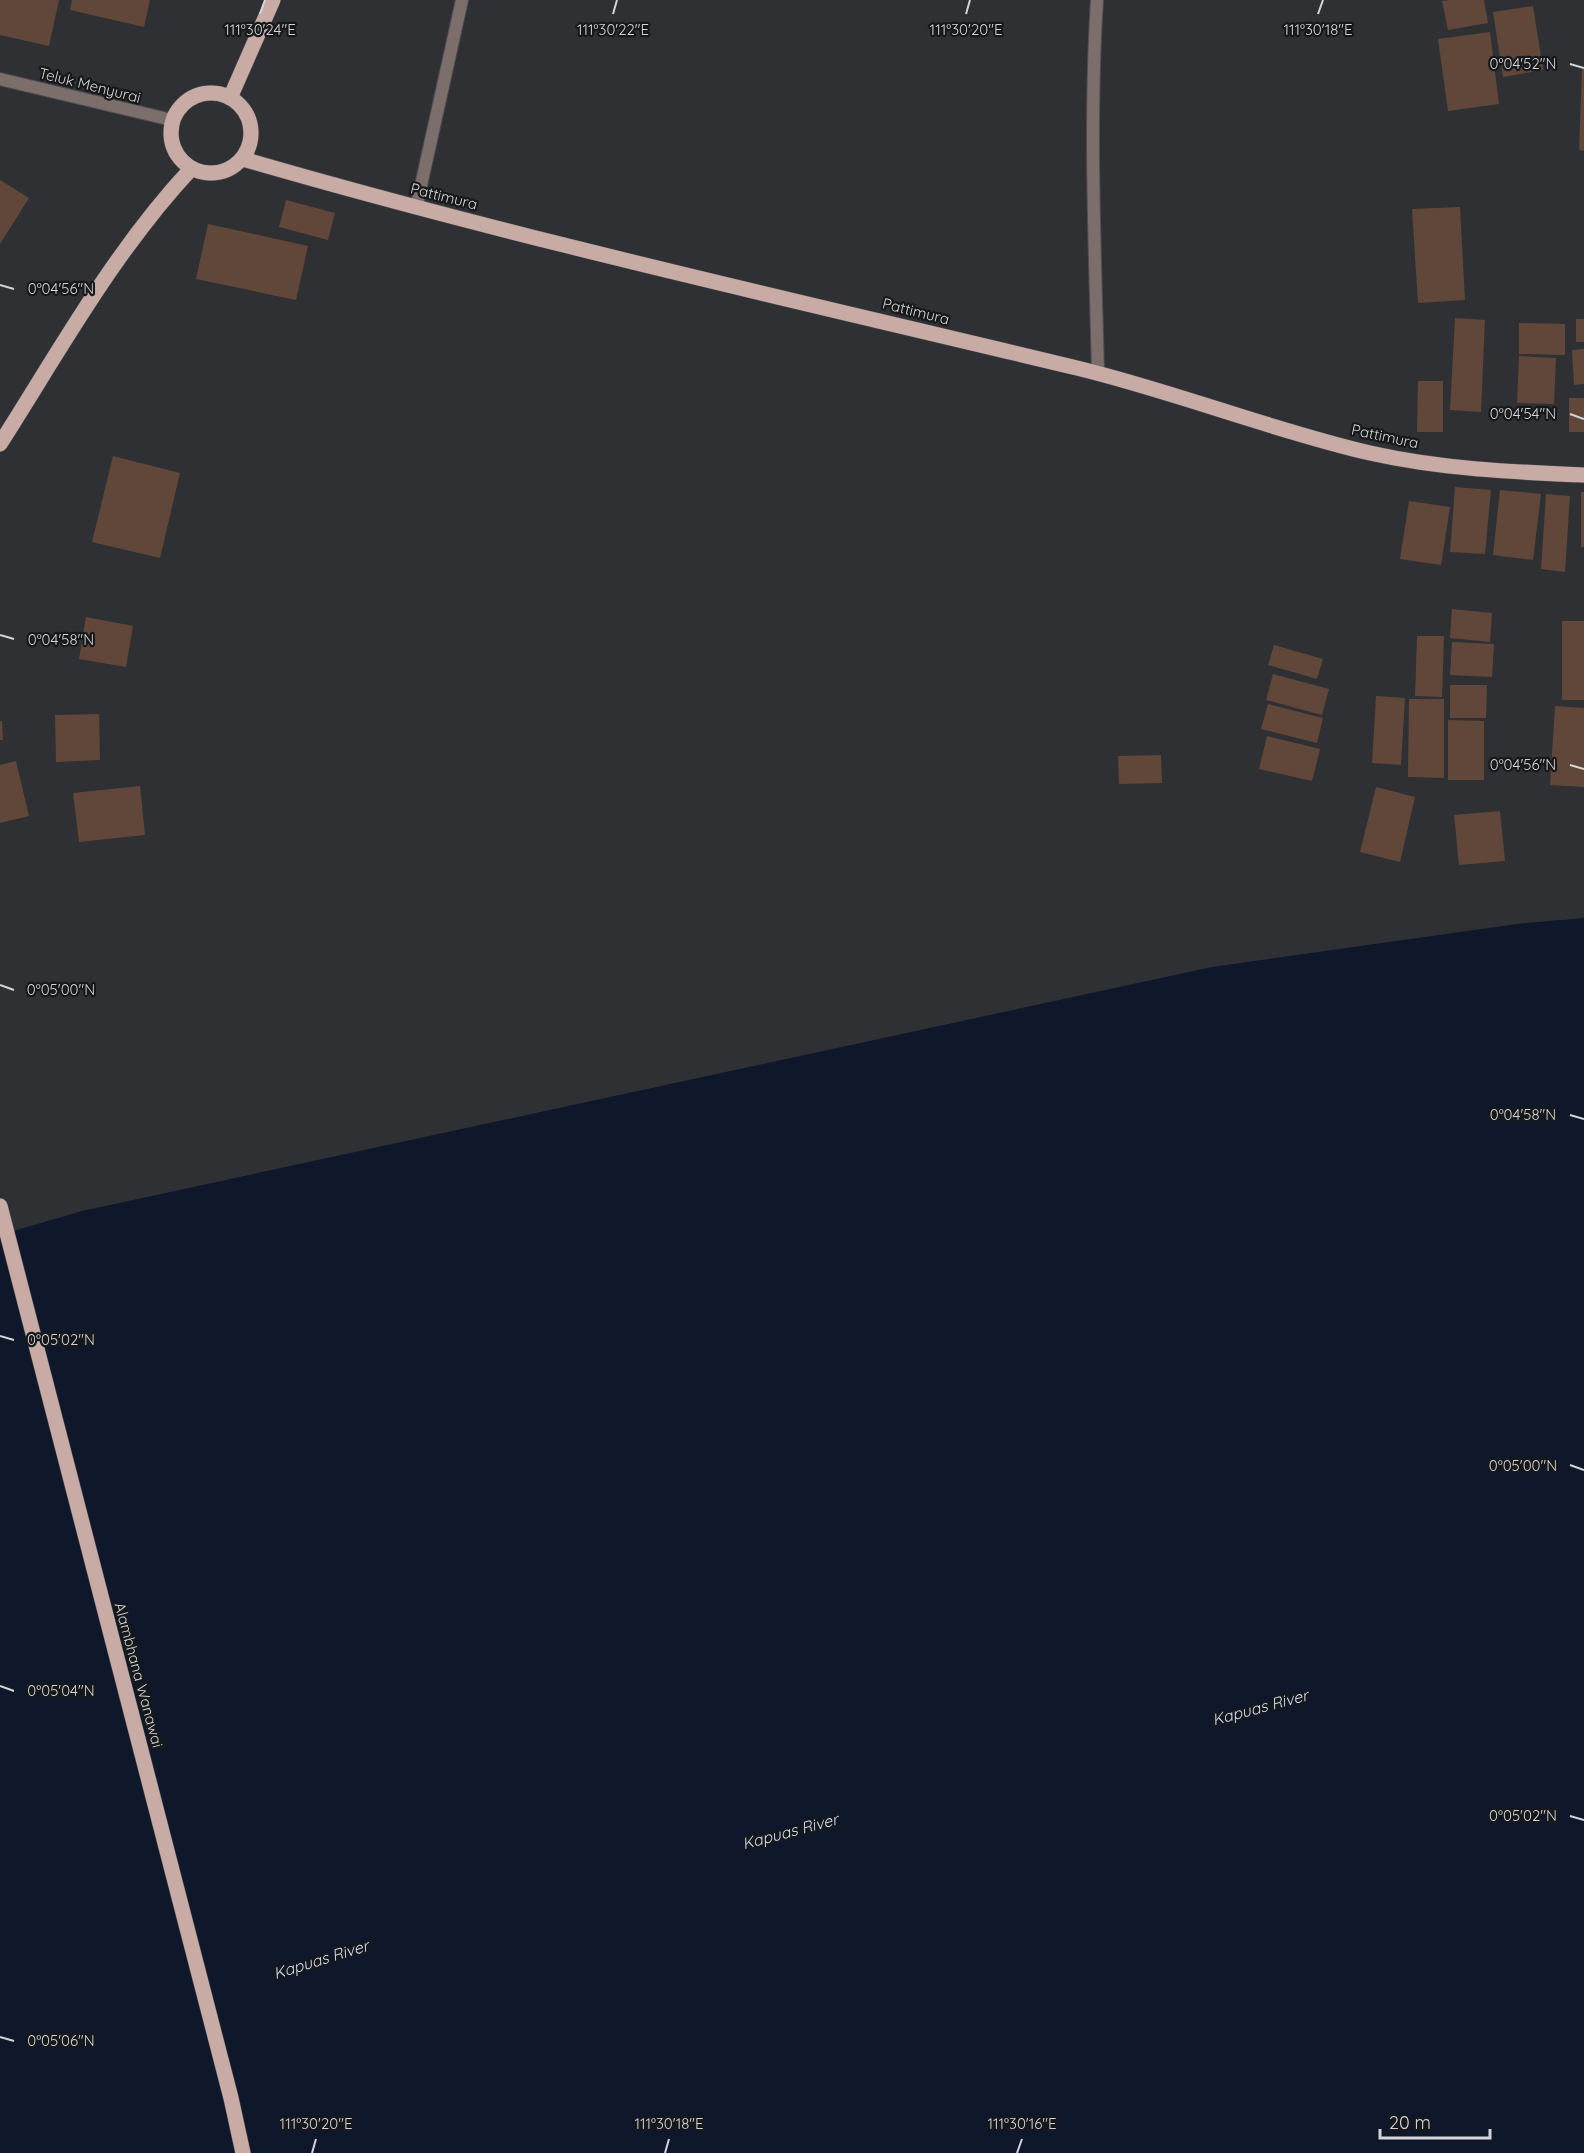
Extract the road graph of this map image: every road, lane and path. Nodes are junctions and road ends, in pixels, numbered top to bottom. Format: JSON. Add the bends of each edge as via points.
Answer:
{"nodes":[{"id":1,"x":273,"y":0,"type":"edge"},
{"id":2,"x":462,"y":0,"type":"edge"},
{"id":3,"x":1097,"y":0,"type":"edge"},
{"id":4,"x":0,"y":79,"type":"edge"},
{"id":5,"x":231,"y":98,"type":"junction"},
{"id":6,"x":172,"y":120,"type":"junction"},
{"id":7,"x":243,"y":159,"type":"junction"},
{"id":8,"x":191,"y":169,"type":"junction"},
{"id":9,"x":416,"y":208,"type":"junction"},
{"id":10,"x":1098,"y":373,"type":"junction"},
{"id":11,"x":0,"y":444,"type":"edge"},
{"id":12,"x":1584,"y":475,"type":"edge"},
{"id":13,"x":0,"y":1206,"type":"edge"},
{"id":14,"x":243,"y":2153,"type":"edge"}],
"edges":[{"from":1,"to":5,"type":"main road"},
{"from":2,"to":9,"type":"street"},
{"from":3,"to":10,"type":"street","via":[[1092,64]]},
{"from":4,"to":6,"type":"street","name":"Teluk Menyurai"},
{"from":5,"to":6,"type":"main road","via":[[203,94],[179,108]]},
{"from":5,"to":7,"type":"main road","via":[[242,107],[252,133]]},
{"from":6,"to":8,"type":"main road","via":[[173,147]]},
{"from":7,"to":8,"type":"main road","via":[[219,173]]},
{"from":7,"to":9,"type":"main road","name":"Pattimura"},
{"from":8,"to":11,"type":"main road","via":[[160,202],[106,278]]},
{"from":9,"to":10,"type":"main road","name":"Pattimura"},
{"from":10,"to":12,"type":"main road","name":"Pattimura","via":[[1309,437],[1399,459],[1493,471]]},
{"from":13,"to":14,"type":"main road","name":"Alambhana Wanawai"}]}
